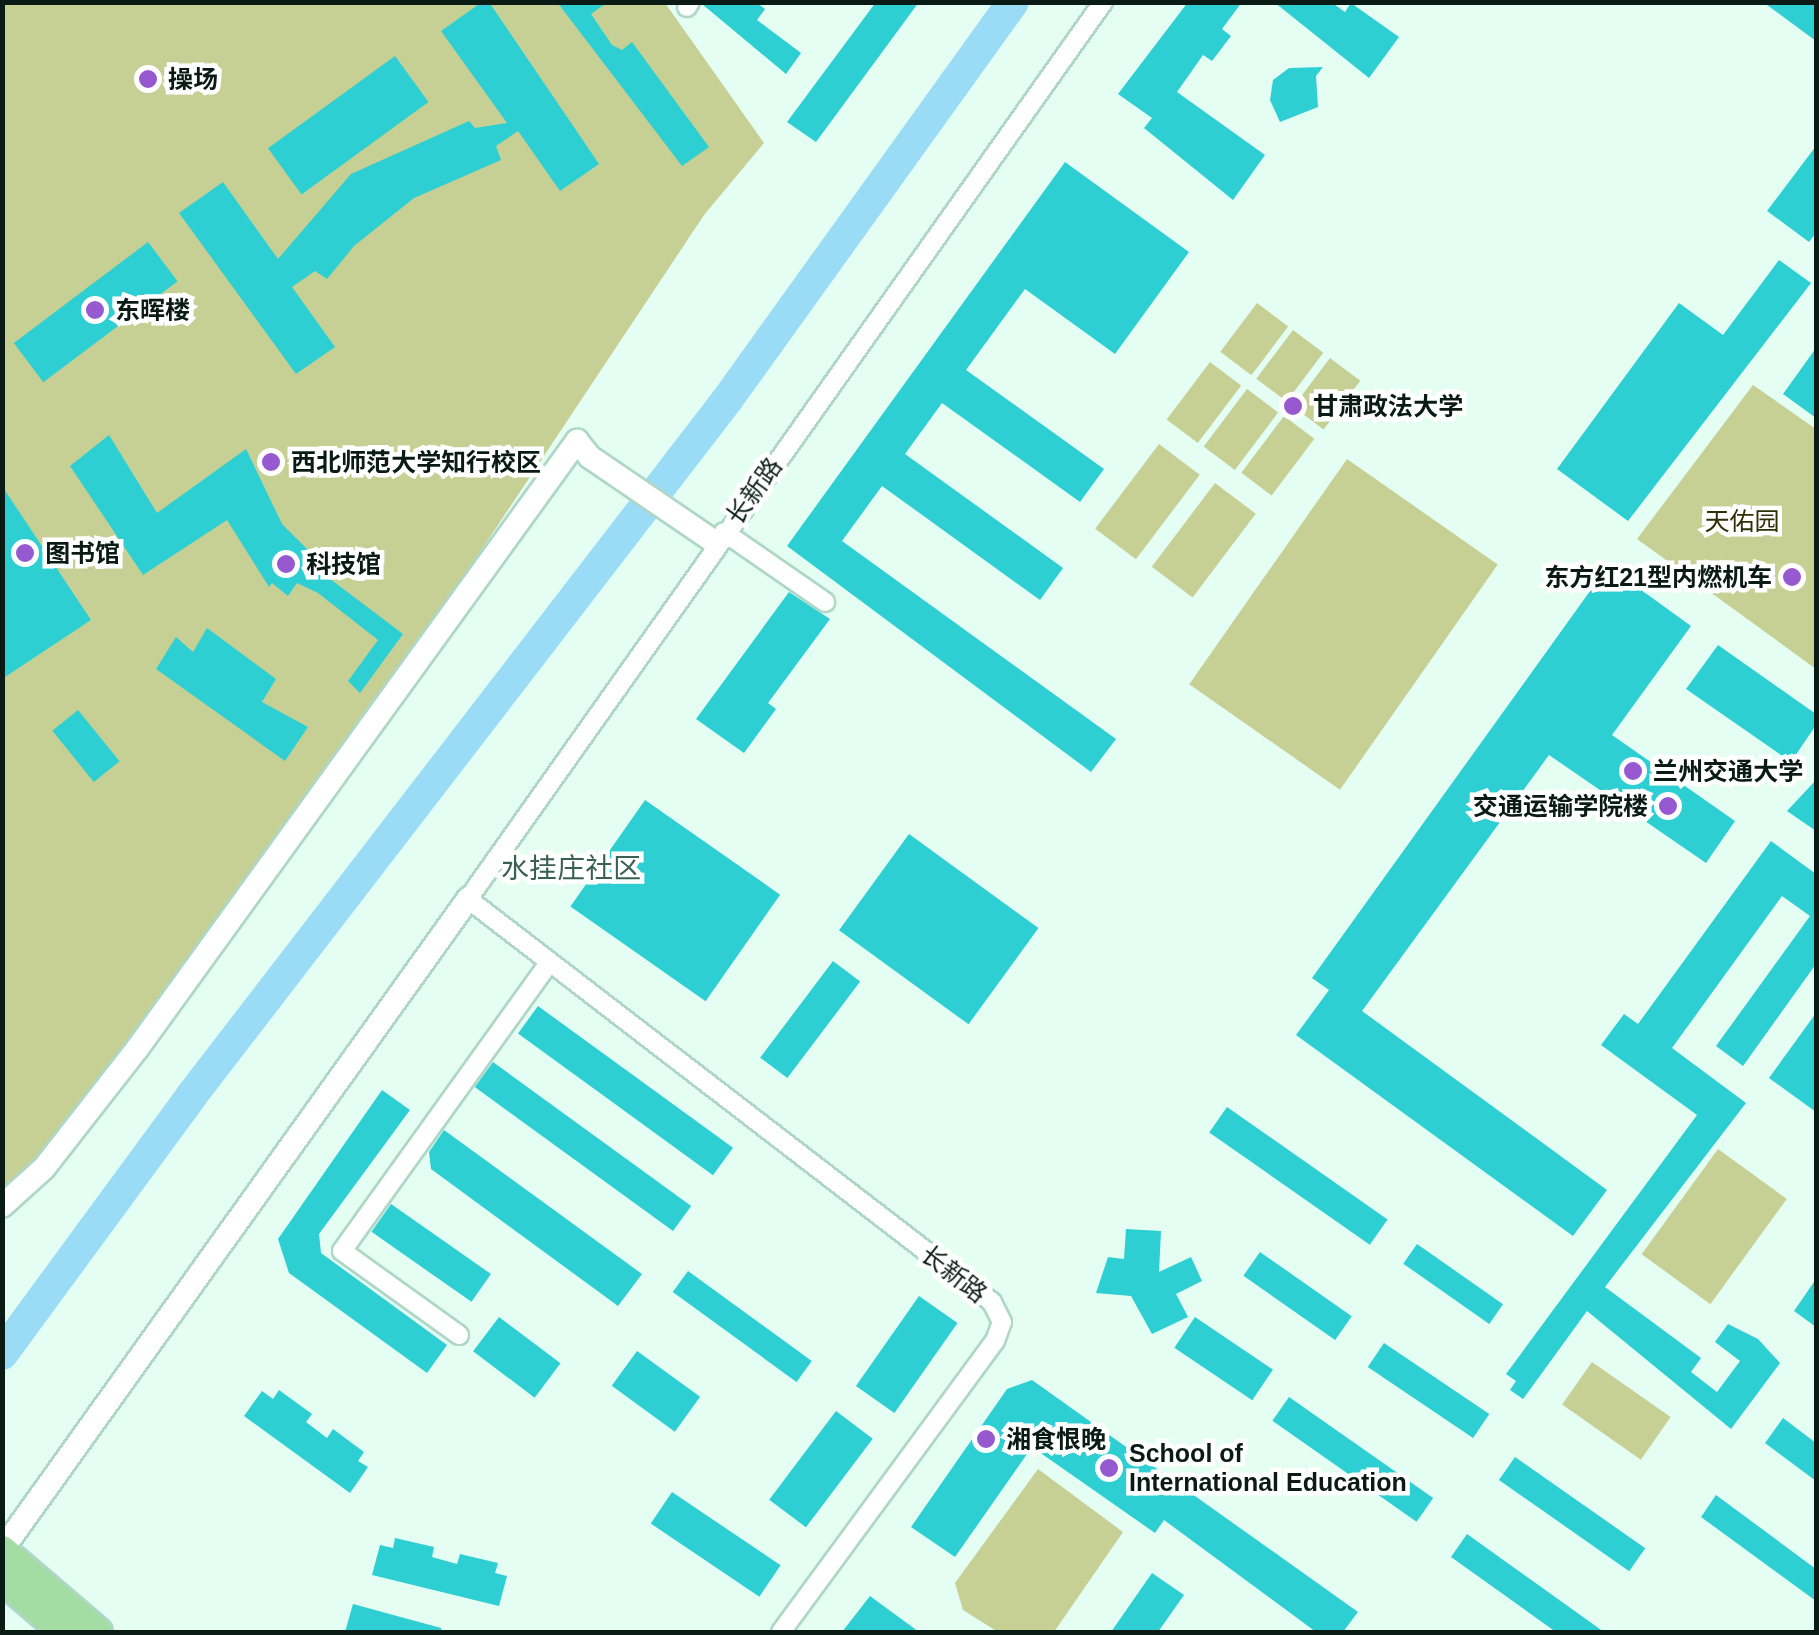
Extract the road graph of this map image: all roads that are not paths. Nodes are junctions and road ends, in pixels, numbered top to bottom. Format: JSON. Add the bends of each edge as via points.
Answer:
{"nodes":[{"id":1,"x":1104,"y":2,"type":"edge"},
{"id":2,"x":720,"y":538,"type":"junction"},
{"id":3,"x":825,"y":602,"type":"dead end"},
{"id":4,"x":468,"y":899,"type":"junction"},
{"id":5,"x":548,"y":962,"type":"junction"},
{"id":6,"x":2,"y":1206,"type":"edge"},
{"id":7,"x":458,"y":1334,"type":"dead end"},
{"id":8,"x":2,"y":1550,"type":"edge"},
{"id":9,"x":2,"y":1579,"type":"edge"},
{"id":10,"x":64,"y":1632,"type":"edge"},
{"id":11,"x":98,"y":1632,"type":"edge"},
{"id":12,"x":781,"y":1632,"type":"edge"}],
"edges":[{"from":1,"to":2,"type":"street","name":"长新路"},
{"from":2,"to":3,"type":"street"},
{"from":2,"to":4,"type":"street","name":"长新路"},
{"from":2,"to":6,"type":"street","via":[[618,476],[578,440],[138,1049],[44,1168]]},
{"from":4,"to":5,"type":"street","name":"长新路"},
{"from":4,"to":8,"type":"street"},
{"from":5,"to":7,"type":"street","via":[[342,1251]]},
{"from":5,"to":12,"type":"street","name":"长新路","via":[[992,1302],[1002,1322],[984,1357]]},
{"from":8,"to":11,"type":"main road"},
{"from":9,"to":10,"type":"main road"}]}
